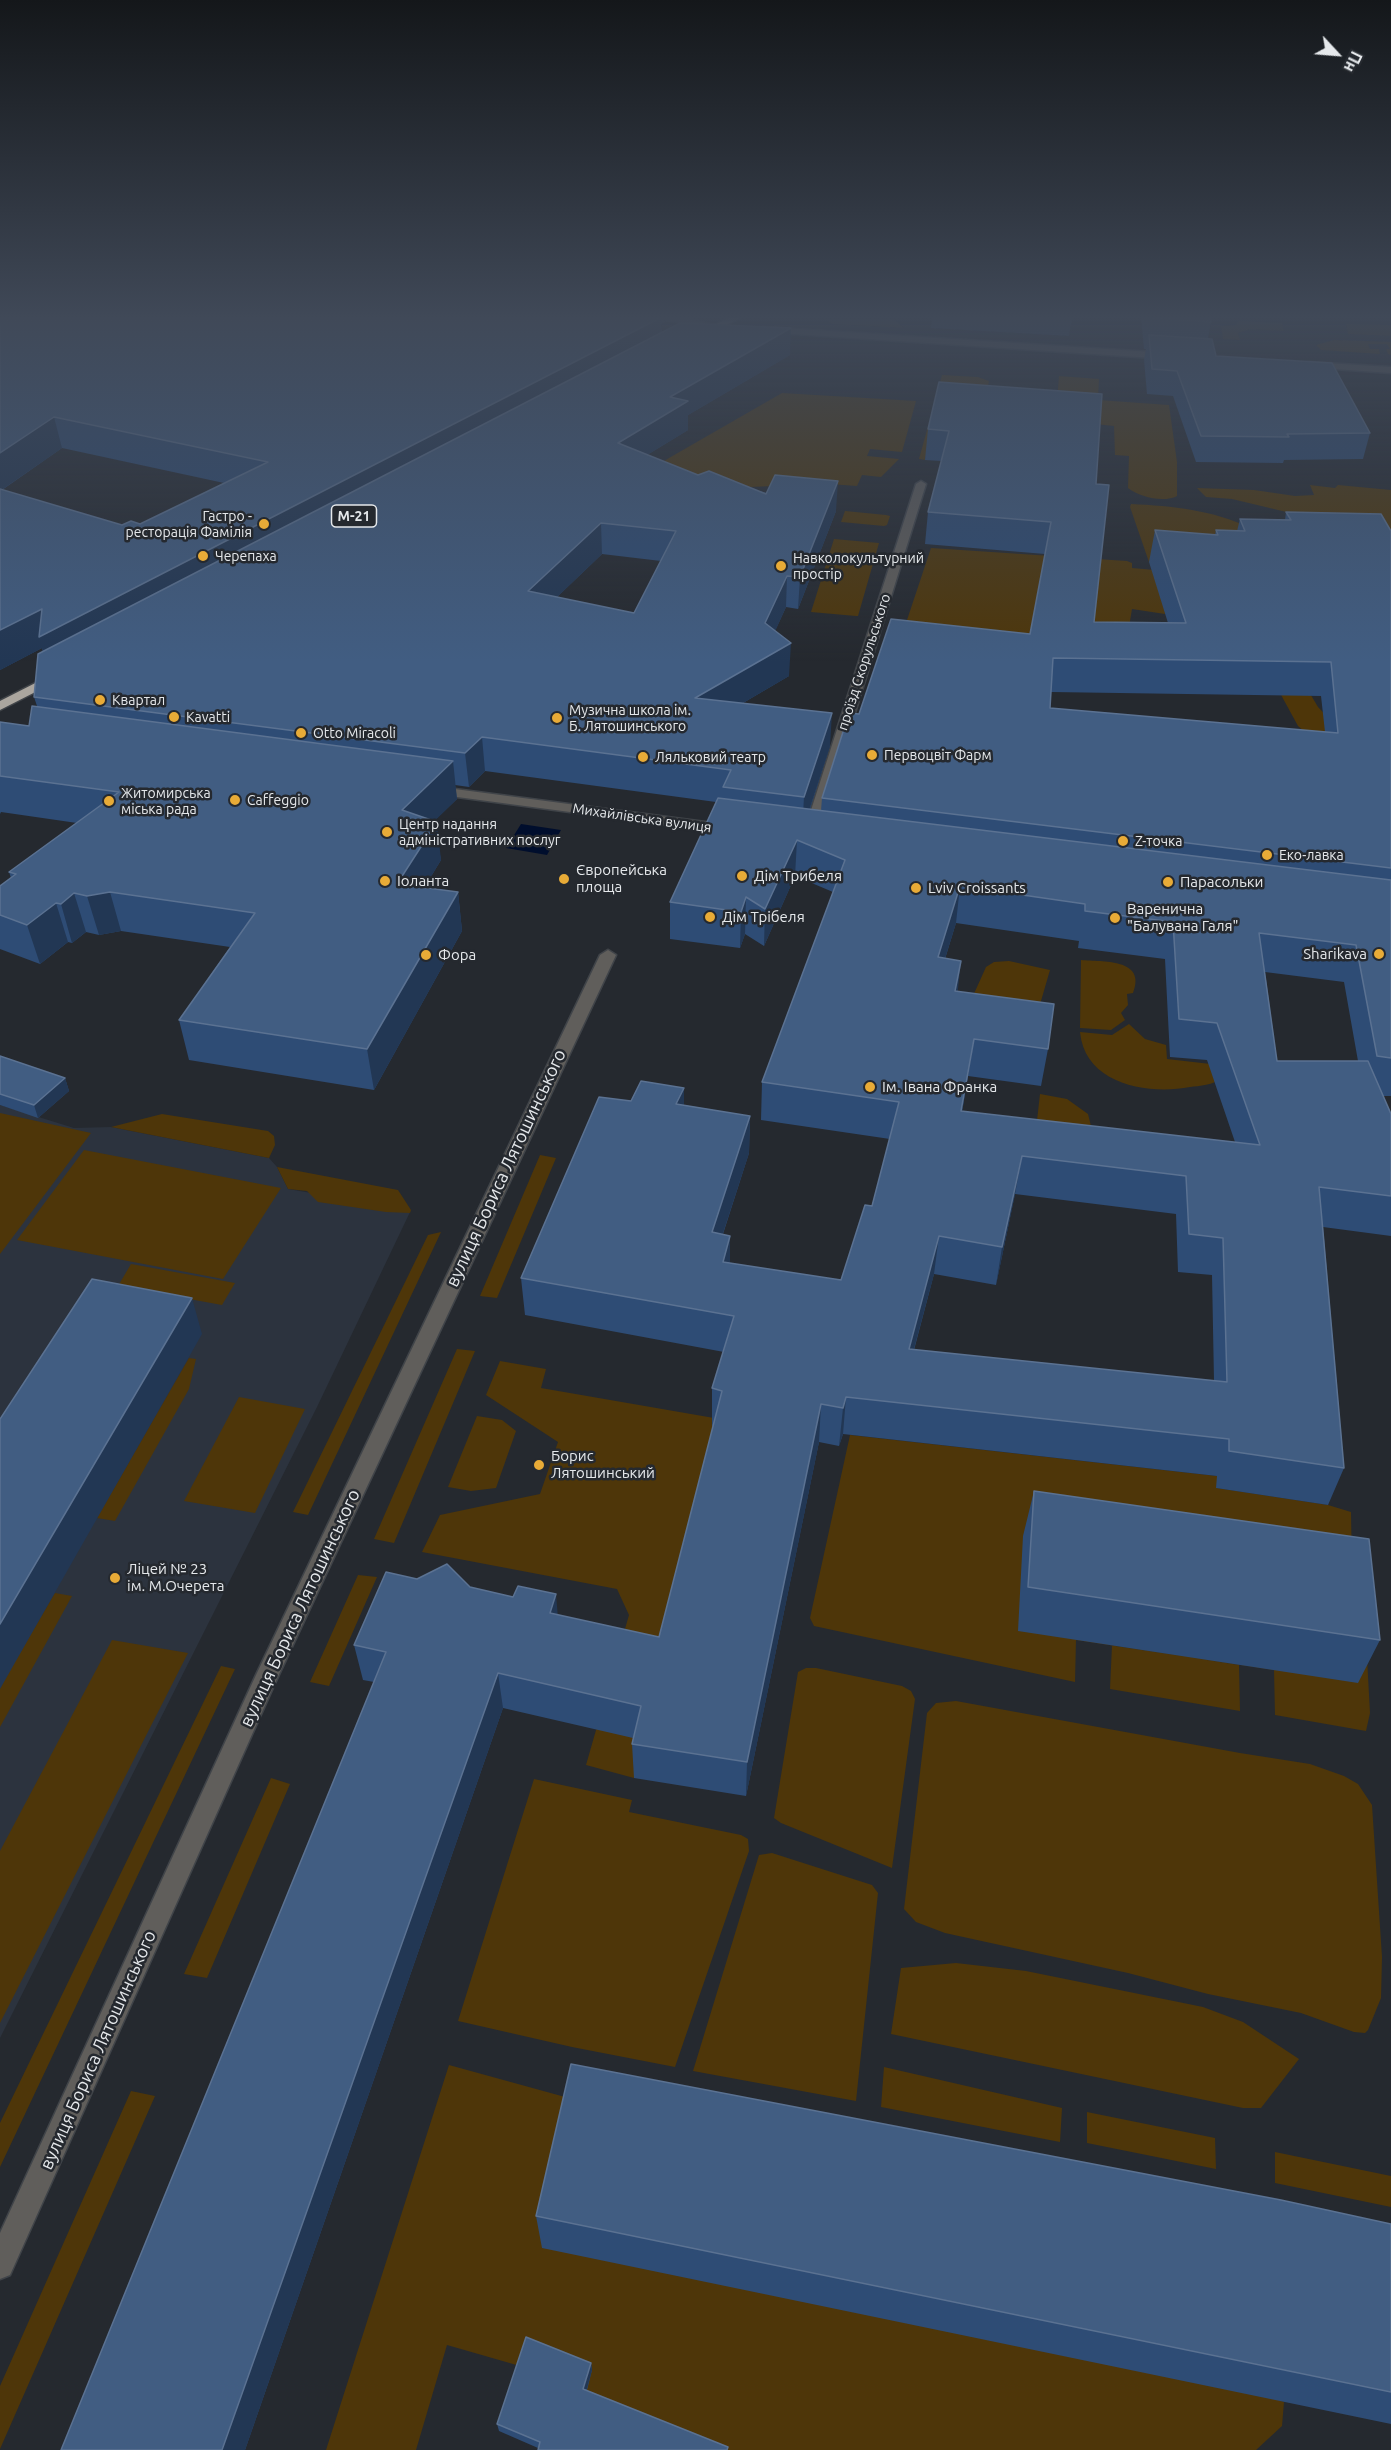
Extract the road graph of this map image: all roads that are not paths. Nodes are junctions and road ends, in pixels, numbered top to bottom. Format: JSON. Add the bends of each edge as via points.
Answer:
{"nodes":[{"id":1,"x":921,"y":484,"type":"dead end"},
{"id":2,"x":0,"y":695,"type":"edge"},
{"id":3,"x":0,"y":706,"type":"edge"},
{"id":4,"x":412,"y":787,"type":"edge"},
{"id":5,"x":740,"y":830,"type":"edge"},
{"id":6,"x":809,"y":839,"type":"edge"},
{"id":7,"x":608,"y":955,"type":"dead end"},
{"id":8,"x":0,"y":2265,"type":"edge"}],
"edges":[{"from":1,"to":6,"type":"street","name":"проїзд Скорульського"},
{"from":2,"to":3,"type":"highway","via":[[60,668]]},
{"from":4,"to":5,"type":"street","name":"Михайлівська вулиця"},
{"from":7,"to":8,"type":"street","name":"вулиця Бориса Лятошинського","via":[[264,1682]]}]}
